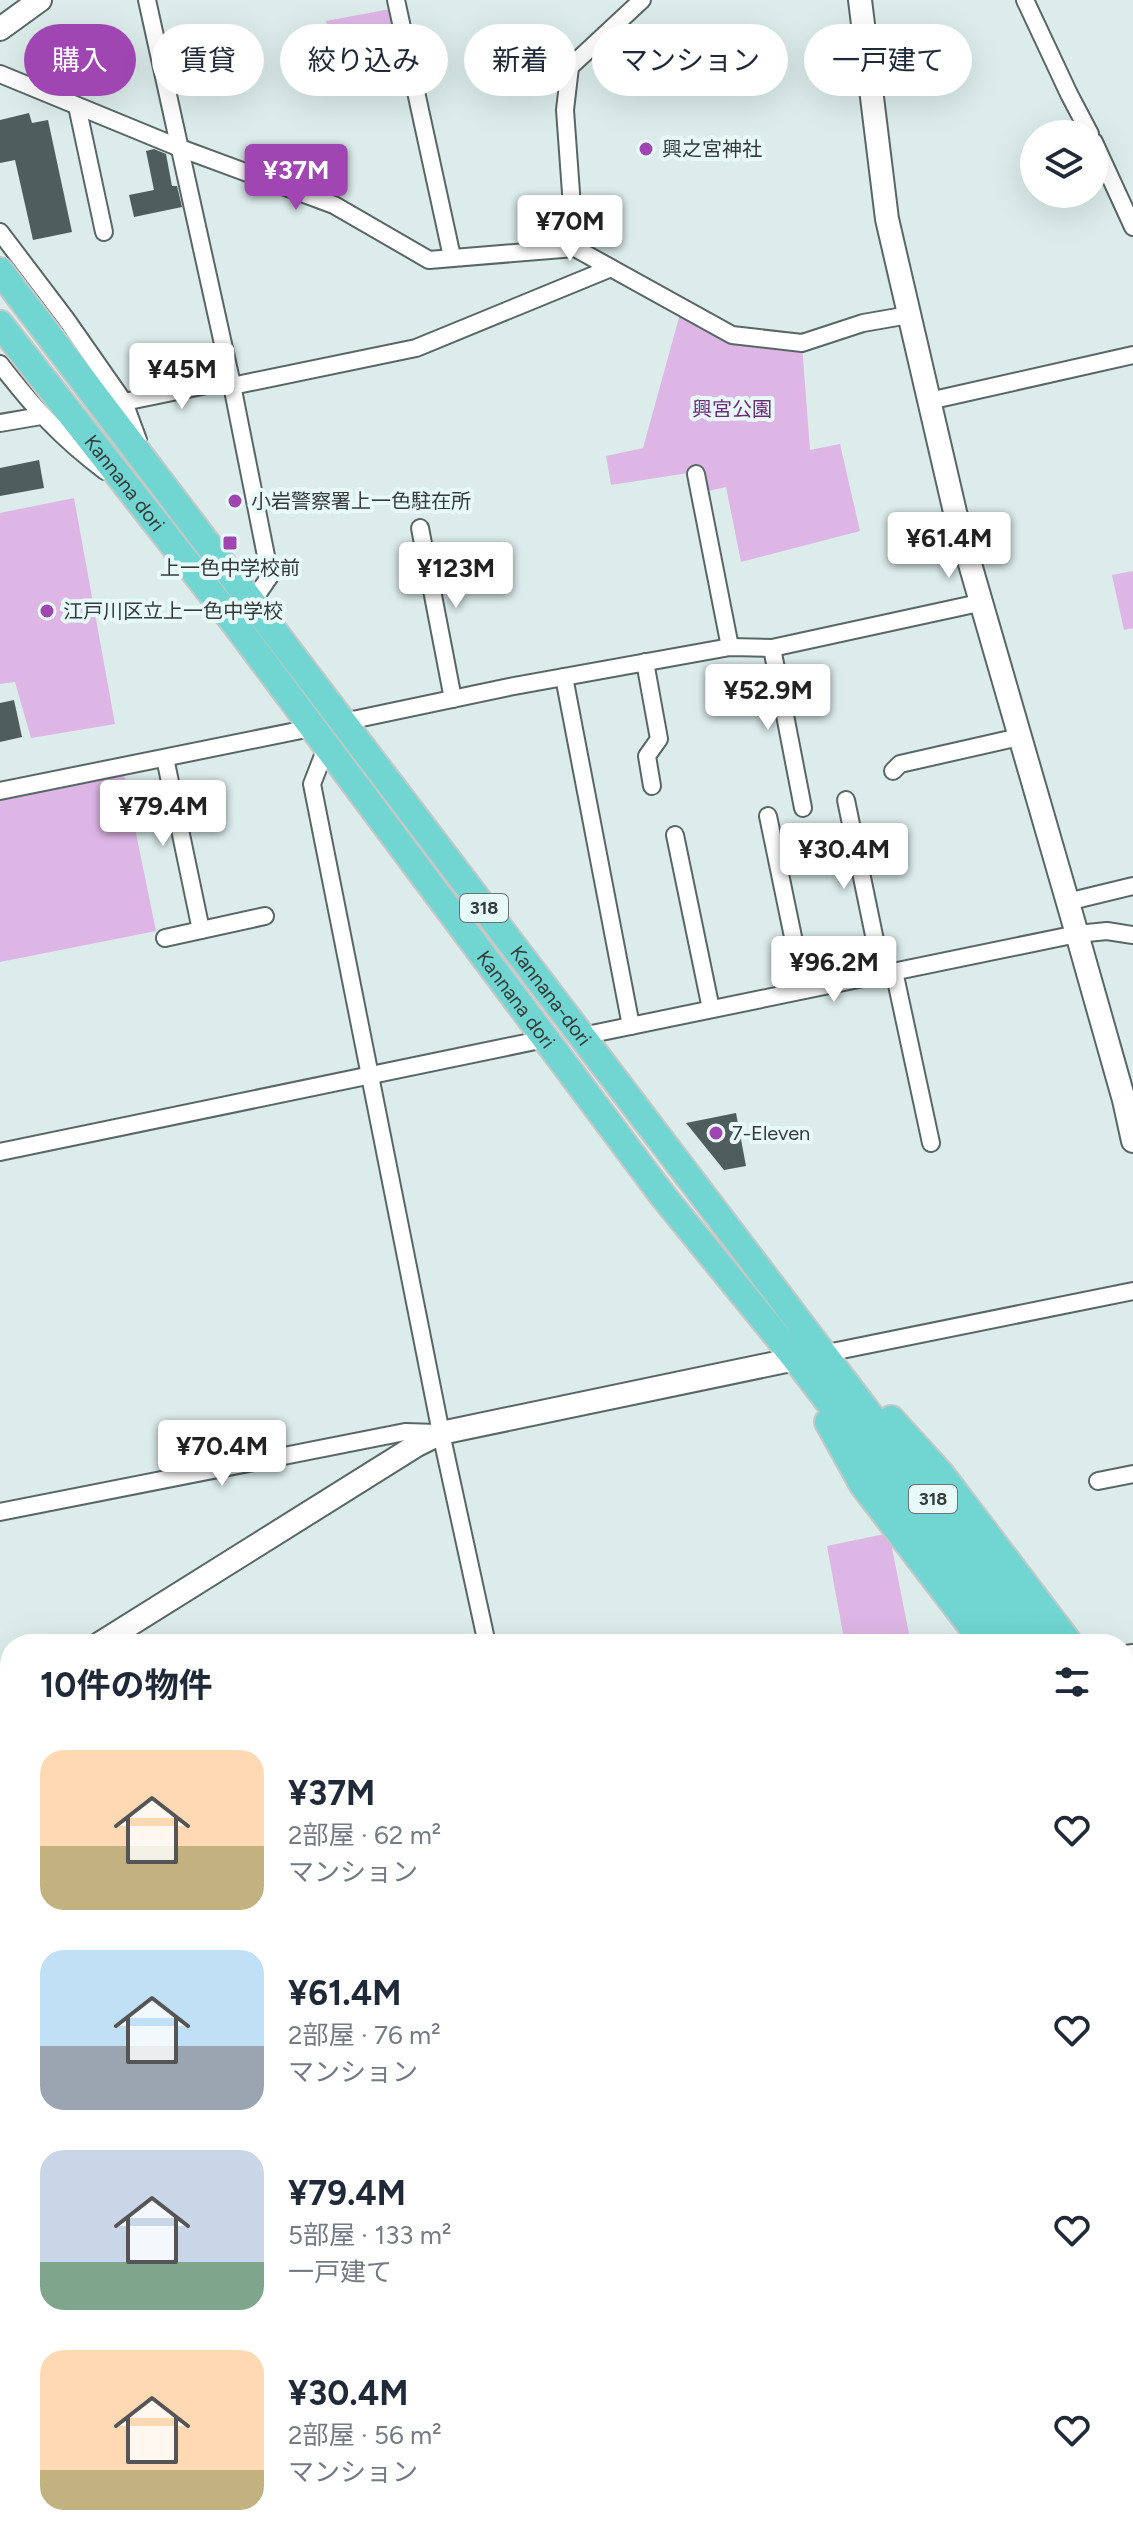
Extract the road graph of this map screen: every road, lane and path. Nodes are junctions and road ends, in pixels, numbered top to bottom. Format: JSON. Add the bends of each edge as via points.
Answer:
{"nodes":[{"id":1,"x":147,"y":0,"type":"edge"},
{"id":2,"x":396,"y":0,"type":"edge"},
{"id":3,"x":642,"y":0,"type":"edge"},
{"id":4,"x":860,"y":0,"type":"edge"},
{"id":5,"x":1025,"y":0,"type":"edge"},
{"id":6,"x":36,"y":2,"type":"edge"},
{"id":7,"x":0,"y":29,"type":"edge"},
{"id":8,"x":0,"y":74,"type":"edge"},
{"id":9,"x":77,"y":106,"type":"junction"},
{"id":10,"x":1083,"y":120,"type":"edge"},
{"id":11,"x":180,"y":148,"type":"junction"},
{"id":12,"x":1108,"y":173,"type":"edge"},
{"id":13,"x":1133,"y":227,"type":"edge"},
{"id":14,"x":0,"y":232,"type":"edge"},
{"id":15,"x":104,"y":232,"type":"dead end"},
{"id":16,"x":575,"y":248,"type":"junction"},
{"id":17,"x":452,"y":257,"type":"junction"},
{"id":18,"x":611,"y":268,"type":"junction"},
{"id":19,"x":0,"y":271,"type":"edge"},
{"id":20,"x":909,"y":315,"type":"junction"},
{"id":21,"x":0,"y":324,"type":"edge"},
{"id":22,"x":1133,"y":355,"type":"edge"},
{"id":23,"x":11,"y":359,"type":"edge"},
{"id":24,"x":232,"y":383,"type":"junction"},
{"id":25,"x":929,"y":401,"type":"junction"},
{"id":26,"x":124,"y":402,"type":"junction"},
{"id":27,"x":41,"y":416,"type":"junction"},
{"id":28,"x":0,"y":423,"type":"edge"},
{"id":29,"x":146,"y":462,"type":"junction"},
{"id":30,"x":696,"y":474,"type":"dead end"},
{"id":31,"x":132,"y":492,"type":"junction"},
{"id":32,"x":420,"y":528,"type":"dead end"},
{"id":33,"x":252,"y":602,"type":"junction"},
{"id":34,"x":979,"y":603,"type":"junction"},
{"id":35,"x":730,"y":647,"type":"junction"},
{"id":36,"x":772,"y":648,"type":"junction"},
{"id":37,"x":645,"y":662,"type":"junction"},
{"id":38,"x":564,"y":677,"type":"junction"},
{"id":39,"x":453,"y":699,"type":"junction"},
{"id":40,"x":343,"y":722,"type":"junction"},
{"id":41,"x":1019,"y":737,"type":"junction"},
{"id":42,"x":319,"y":738,"type":"junction"},
{"id":43,"x":165,"y":758,"type":"junction"},
{"id":44,"x":893,"y":771,"type":"dead end"},
{"id":45,"x":652,"y":786,"type":"dead end"},
{"id":46,"x":0,"y":791,"type":"edge"},
{"id":47,"x":846,"y":800,"type":"dead end"},
{"id":48,"x":803,"y":808,"type":"dead end"},
{"id":49,"x":768,"y":816,"type":"dead end"},
{"id":50,"x":675,"y":835,"type":"dead end"},
{"id":51,"x":1133,"y":886,"type":"edge"},
{"id":52,"x":1067,"y":902,"type":"junction"},
{"id":53,"x":265,"y":916,"type":"dead end"},
{"id":54,"x":201,"y":930,"type":"junction"},
{"id":55,"x":1077,"y":934,"type":"junction"},
{"id":56,"x":1133,"y":935,"type":"edge"},
{"id":57,"x":165,"y":938,"type":"dead end"},
{"id":58,"x":888,"y":973,"type":"junction"},
{"id":59,"x":804,"y":990,"type":"junction"},
{"id":60,"x":711,"y":1009,"type":"junction"},
{"id":61,"x":631,"y":1026,"type":"junction"},
{"id":62,"x":582,"y":1036,"type":"junction"},
{"id":63,"x":545,"y":1039,"type":"junction"},
{"id":64,"x":371,"y":1075,"type":"junction"},
{"id":65,"x":1133,"y":1141,"type":"edge"},
{"id":66,"x":931,"y":1143,"type":"dead end"},
{"id":67,"x":0,"y":1152,"type":"edge"},
{"id":68,"x":1133,"y":1291,"type":"edge"},
{"id":69,"x":822,"y":1354,"type":"junction"},
{"id":70,"x":795,"y":1358,"type":"junction"},
{"id":71,"x":441,"y":1433,"type":"junction"},
{"id":72,"x":1133,"y":1474,"type":"edge"},
{"id":73,"x":1098,"y":1481,"type":"dead end"},
{"id":74,"x":0,"y":1512,"type":"edge"},
{"id":75,"x":115,"y":1634,"type":"edge"},
{"id":76,"x":485,"y":1634,"type":"edge"},
{"id":77,"x":977,"y":1634,"type":"edge"},
{"id":78,"x":1007,"y":1634,"type":"edge"},
{"id":79,"x":1036,"y":1634,"type":"edge"},
{"id":80,"x":1062,"y":1634,"type":"edge"}],
"edges":[{"from":1,"to":11,"type":"street"},
{"from":2,"to":17,"type":"street"},
{"from":3,"to":16,"type":"street","via":[[570,67],[565,110]]},
{"from":4,"to":20,"type":"street","via":[[887,219]]},
{"from":5,"to":10,"type":"street"},
{"from":6,"to":7,"type":"street"},
{"from":8,"to":9,"type":"street"},
{"from":9,"to":11,"type":"street"},
{"from":9,"to":15,"type":"street"},
{"from":11,"to":17,"type":"street","via":[[334,205],[429,260]]},
{"from":11,"to":24,"type":"street"},
{"from":12,"to":13,"type":"street"},
{"from":14,"to":26,"type":"street"},
{"from":16,"to":17,"type":"street"},
{"from":16,"to":18,"type":"street"},
{"from":18,"to":20,"type":"street","via":[[732,335],[802,343]]},
{"from":18,"to":24,"type":"street","via":[[416,348]]},
{"from":19,"to":29,"type":"main road","name":"Kannana-dori","number":"318"},
{"from":20,"to":25,"type":"street"},
{"from":21,"to":23,"type":"main road","number":"318"},
{"from":22,"to":25,"type":"street"},
{"from":23,"to":27,"type":"street"},
{"from":23,"to":31,"type":"main road","name":"Kannana dori","number":"318"},
{"from":24,"to":26,"type":"street"},
{"from":24,"to":33,"type":"street","via":[[270,576]]},
{"from":25,"to":34,"type":"street"},
{"from":26,"to":29,"type":"street"},
{"from":27,"to":28,"type":"street"},
{"from":27,"to":31,"type":"street"},
{"from":29,"to":33,"type":"main road","name":"Kannana-dori","number":"318"},
{"from":30,"to":35,"type":"street"},
{"from":31,"to":42,"type":"main road","name":"Kannana dori","number":"318"},
{"from":32,"to":39,"type":"street"},
{"from":33,"to":40,"type":"main road","name":"Kannana-dori","number":"318"},
{"from":34,"to":36,"type":"street"},
{"from":34,"to":41,"type":"street"},
{"from":35,"to":36,"type":"street"},
{"from":35,"to":37,"type":"street"},
{"from":36,"to":48,"type":"street"},
{"from":37,"to":38,"type":"street"},
{"from":37,"to":45,"type":"street","via":[[659,739],[647,756]]},
{"from":38,"to":39,"type":"street"},
{"from":38,"to":61,"type":"street"},
{"from":39,"to":40,"type":"street"},
{"from":40,"to":62,"type":"main road","name":"Kannana-dori","number":"318"},
{"from":41,"to":44,"type":"street","via":[[900,764]]},
{"from":41,"to":52,"type":"street"},
{"from":42,"to":43,"type":"street"},
{"from":42,"to":63,"type":"main road","name":"Kannana dori","number":"318"},
{"from":42,"to":64,"type":"street","via":[[312,784]]},
{"from":43,"to":46,"type":"street"},
{"from":43,"to":54,"type":"street"},
{"from":47,"to":58,"type":"street"},
{"from":49,"to":59,"type":"street"},
{"from":50,"to":60,"type":"street"},
{"from":51,"to":52,"type":"street"},
{"from":52,"to":55,"type":"street"},
{"from":53,"to":54,"type":"street"},
{"from":54,"to":57,"type":"street"},
{"from":55,"to":56,"type":"street"},
{"from":55,"to":58,"type":"street"},
{"from":55,"to":65,"type":"street"},
{"from":58,"to":59,"type":"street"},
{"from":58,"to":66,"type":"street"},
{"from":59,"to":60,"type":"street"},
{"from":60,"to":61,"type":"street"},
{"from":61,"to":62,"type":"street"},
{"from":62,"to":69,"type":"main road","name":"Kannana-dori","number":"318"},
{"from":63,"to":64,"type":"street"},
{"from":63,"to":70,"type":"main road","name":"Kannana dori","number":"318"},
{"from":64,"to":67,"type":"street"},
{"from":64,"to":71,"type":"street"},
{"from":68,"to":69,"type":"street"},
{"from":69,"to":70,"type":"street"},
{"from":69,"to":79,"type":"main road","name":"Kannana-dori","number":"318"},
{"from":69,"to":80,"type":"main road","via":[[941,1474]]},
{"from":70,"to":71,"type":"street"},
{"from":70,"to":77,"type":"main road","via":[[863,1485]]},
{"from":70,"to":78,"type":"main road","name":"Kannana dori","number":"318"},
{"from":71,"to":74,"type":"street","via":[[405,1432]]},
{"from":71,"to":75,"type":"street"},
{"from":71,"to":76,"type":"street"},
{"from":72,"to":73,"type":"street"}]}
